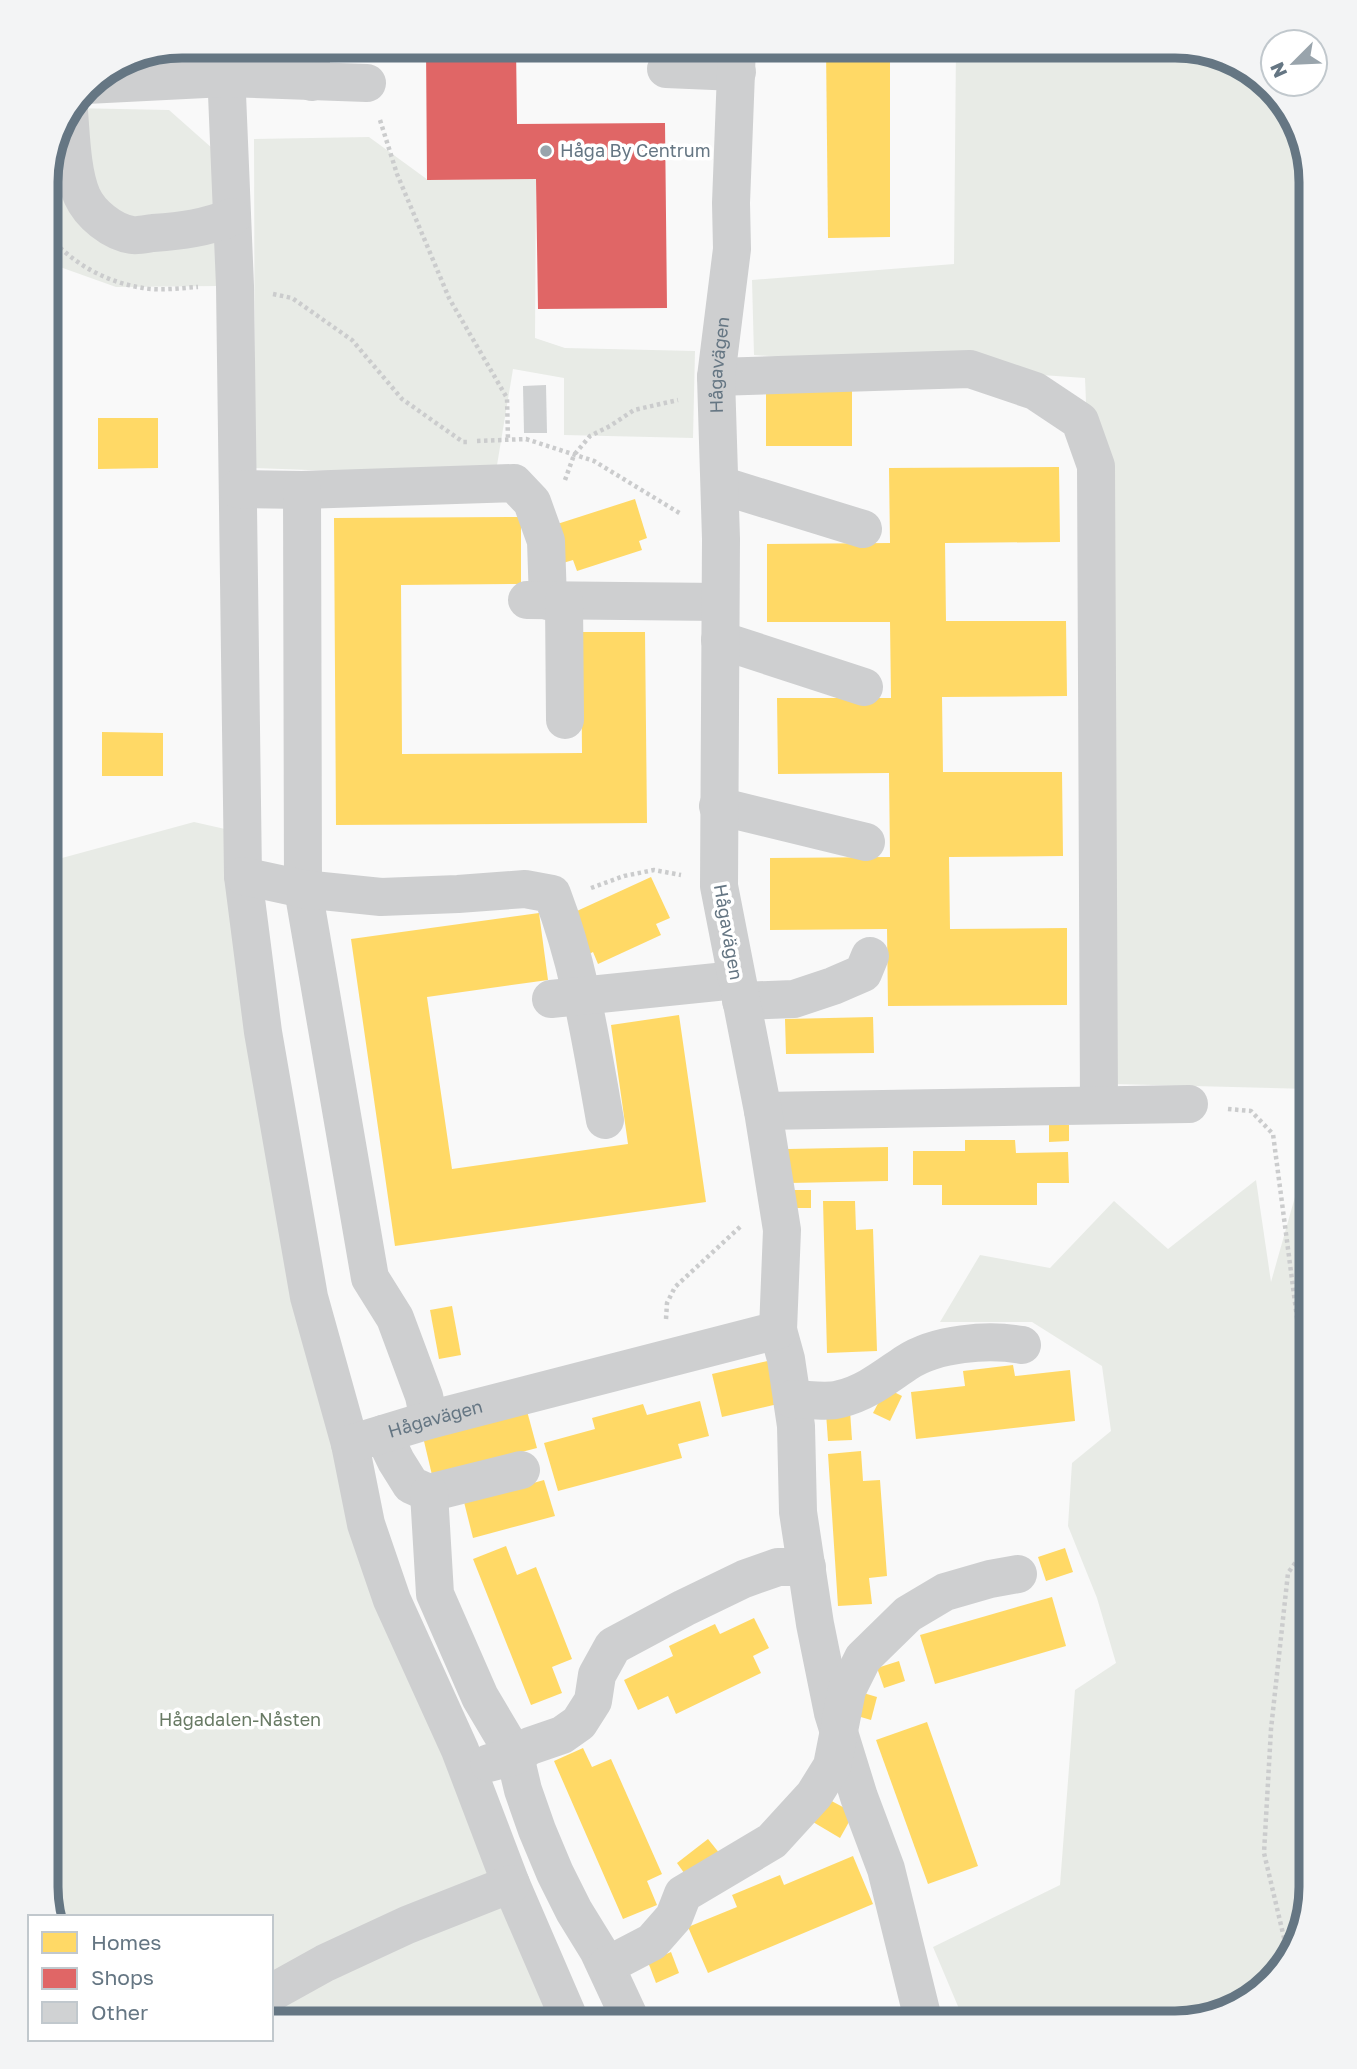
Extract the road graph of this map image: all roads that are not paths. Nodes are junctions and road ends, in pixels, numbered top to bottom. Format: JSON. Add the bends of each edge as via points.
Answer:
{"nodes":[{"id":1,"x":737,"y":59,"type":"edge"},
{"id":2,"x":225,"y":62,"type":"edge"},
{"id":3,"x":311,"y":64,"type":"edge"},
{"id":4,"x":666,"y":69,"type":"dead end"},
{"id":5,"x":109,"y":81,"type":"edge"},
{"id":6,"x":367,"y":83,"type":"road end"},
{"id":7,"x":70,"y":128,"type":"edge"},
{"id":8,"x":232,"y":217,"type":"junction"},
{"id":9,"x":716,"y":388,"type":"junction"},
{"id":10,"x":720,"y":485,"type":"junction"},
{"id":11,"x":238,"y":489,"type":"junction"},
{"id":12,"x":302,"y":489,"type":"junction"},
{"id":13,"x":863,"y":528,"type":"dead end"},
{"id":14,"x":546,"y":601,"type":"junction"},
{"id":15,"x":720,"y":602,"type":"junction"},
{"id":16,"x":720,"y":640,"type":"junction"},
{"id":17,"x":864,"y":687,"type":"dead end"},
{"id":18,"x":565,"y":720,"type":"dead end"},
{"id":19,"x":718,"y":806,"type":"junction"},
{"id":20,"x":866,"y":842,"type":"dead end"},
{"id":21,"x":243,"y":876,"type":"junction"},
{"id":22,"x":303,"y":889,"type":"junction"},
{"id":23,"x":870,"y":956,"type":"dead end"},
{"id":24,"x":739,"y":990,"type":"junction"},
{"id":25,"x":567,"y":998,"type":"junction"},
{"id":26,"x":1189,"y":1104,"type":"road end"},
{"id":27,"x":1099,"y":1105,"type":"junction"},
{"id":28,"x":763,"y":1111,"type":"junction"},
{"id":29,"x":604,"y":1120,"type":"dead end"},
{"id":30,"x":778,"y":1330,"type":"junction"},
{"id":31,"x":1022,"y":1345,"type":"dead end"},
{"id":32,"x":792,"y":1399,"type":"junction"},
{"id":33,"x":429,"y":1420,"type":"junction"},
{"id":34,"x":366,"y":1439,"type":"junction"},
{"id":35,"x":521,"y":1470,"type":"dead end"},
{"id":36,"x":429,"y":1493,"type":"junction"},
{"id":37,"x":807,"y":1567,"type":"junction"},
{"id":38,"x":1018,"y":1574,"type":"dead end"},
{"id":39,"x":839,"y":1731,"type":"junction"},
{"id":40,"x":515,"y":1756,"type":"junction"},
{"id":41,"x":467,"y":1768,"type":"junction"},
{"id":42,"x":511,"y":1884,"type":"junction"},
{"id":43,"x":606,"y":1966,"type":"junction"},
{"id":44,"x":273,"y":1992,"type":"edge"},
{"id":45,"x":566,"y":2011,"type":"edge"},
{"id":46,"x":627,"y":2011,"type":"edge"},
{"id":47,"x":921,"y":2011,"type":"edge"}],
"edges":[{"from":1,"to":4,"type":"street"},
{"from":1,"to":9,"type":"street","name":"Hågavägen","via":[[732,249]]},
{"from":2,"to":3,"type":"street"},
{"from":2,"to":5,"type":"street"},
{"from":2,"to":8,"type":"street"},
{"from":3,"to":6,"type":"street"},
{"from":7,"to":8,"type":"street","via":[[82,196],[114,229],[132,235],[189,231]]},
{"from":8,"to":11,"type":"street"},
{"from":9,"to":10,"type":"street","name":"Hågavägen"},
{"from":9,"to":27,"type":"street","via":[[970,369],[1034,390],[1080,421],[1096,466]]},
{"from":10,"to":13,"type":"street"},
{"from":10,"to":15,"type":"street","name":"Hågavägen"},
{"from":11,"to":12,"type":"street"},
{"from":11,"to":21,"type":"street"},
{"from":12,"to":14,"type":"street","via":[[514,483],[532,502],[546,541]]},
{"from":12,"to":22,"type":"street"},
{"from":14,"to":15,"type":"street"},
{"from":14,"to":18,"type":"street"},
{"from":15,"to":16,"type":"street","name":"Hågavägen"},
{"from":16,"to":17,"type":"street"},
{"from":16,"to":19,"type":"street","name":"Hågavägen"},
{"from":19,"to":20,"type":"street"},
{"from":19,"to":24,"type":"street","name":"Hågavägen","via":[[719,887]]},
{"from":21,"to":22,"type":"street"},
{"from":21,"to":34,"type":"street","via":[[263,1032],[309,1297]]},
{"from":22,"to":25,"type":"street","via":[[381,897],[526,889],[552,894]]},
{"from":22,"to":33,"type":"street","via":[[370,1278],[395,1318]]},
{"from":23,"to":24,"type":"street","via":[[863,973],[794,999]]},
{"from":24,"to":25,"type":"street"},
{"from":24,"to":28,"type":"street","name":"Hågavägen"},
{"from":25,"to":29,"type":"street"},
{"from":26,"to":27,"type":"street"},
{"from":27,"to":28,"type":"street"},
{"from":28,"to":30,"type":"street","name":"Hågavägen","via":[[782,1230]]},
{"from":30,"to":32,"type":"street"},
{"from":30,"to":33,"type":"street","name":"Hågavägen"},
{"from":31,"to":32,"type":"street","via":[[979,1343],[937,1349],[838,1400]]},
{"from":32,"to":37,"type":"street","via":[[798,1512]]},
{"from":33,"to":34,"type":"street","name":"Hågavägen"},
{"from":34,"to":36,"type":"street","via":[[396,1461],[411,1485]]},
{"from":34,"to":41,"type":"street","via":[[366,1524],[392,1600]]},
{"from":35,"to":36,"type":"street"},
{"from":36,"to":40,"type":"street","via":[[435,1594],[480,1697]]},
{"from":37,"to":39,"type":"street"},
{"from":37,"to":40,"type":"street","via":[[778,1567],[744,1579],[613,1646],[597,1675],[593,1701],[579,1723]]},
{"from":38,"to":39,"type":"street","via":[[945,1592],[908,1614],[863,1658],[847,1690]]},
{"from":39,"to":43,"type":"street","via":[[826,1776],[772,1841],[683,1894],[674,1917],[652,1942]]},
{"from":39,"to":47,"type":"street","via":[[886,1868]]},
{"from":40,"to":41,"type":"street"},
{"from":40,"to":43,"type":"street","via":[[533,1821],[555,1873]]},
{"from":41,"to":42,"type":"street"},
{"from":42,"to":44,"type":"street","via":[[407,1925]]},
{"from":42,"to":45,"type":"street"},
{"from":43,"to":46,"type":"street"}]}
